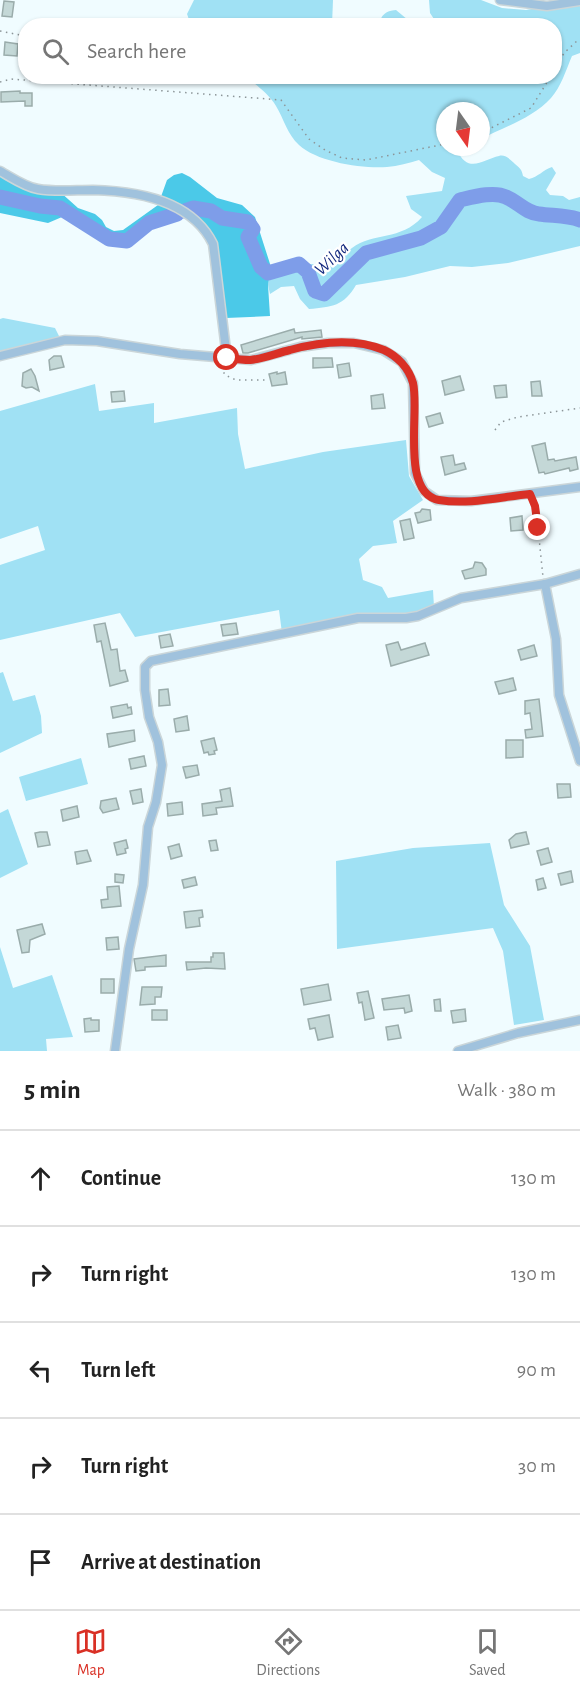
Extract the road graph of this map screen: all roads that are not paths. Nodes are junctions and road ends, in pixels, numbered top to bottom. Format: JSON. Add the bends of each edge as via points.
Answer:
{"nodes":[{"id":1,"x":500,"y":0,"type":"edge"},
{"id":2,"x":580,"y":1,"type":"edge"},
{"id":3,"x":0,"y":171,"type":"edge"},
{"id":4,"x":0,"y":356,"type":"edge"},
{"id":5,"x":224,"y":358,"type":"junction"},
{"id":6,"x":580,"y":487,"type":"edge"},
{"id":7,"x":580,"y":574,"type":"edge"},
{"id":8,"x":545,"y":584,"type":"junction"},
{"id":9,"x":580,"y":761,"type":"edge"},
{"id":10,"x":580,"y":1020,"type":"edge"},
{"id":11,"x":115,"y":1051,"type":"edge"},
{"id":12,"x":458,"y":1051,"type":"edge"}],
"edges":[{"from":1,"to":2,"type":"street","via":[[547,6]]},
{"from":3,"to":5,"type":"street","via":[[36,189],[97,190],[153,197],[186,214],[207,232],[213,244]]},
{"from":4,"to":5,"type":"street","via":[[65,340],[97,340]]},
{"from":5,"to":6,"type":"street","via":[[251,360],[328,343],[354,343],[383,350],[402,362],[413,383],[415,473],[424,490],[436,500],[471,501]]},
{"from":7,"to":8,"type":"street"},
{"from":8,"to":9,"type":"street","via":[[556,639],[560,695]]},
{"from":8,"to":11,"type":"street","via":[[461,598],[418,616],[358,618],[151,661],[145,667],[149,717],[162,765],[147,827],[143,885],[129,949]]},
{"from":10,"to":12,"type":"street"}]}
